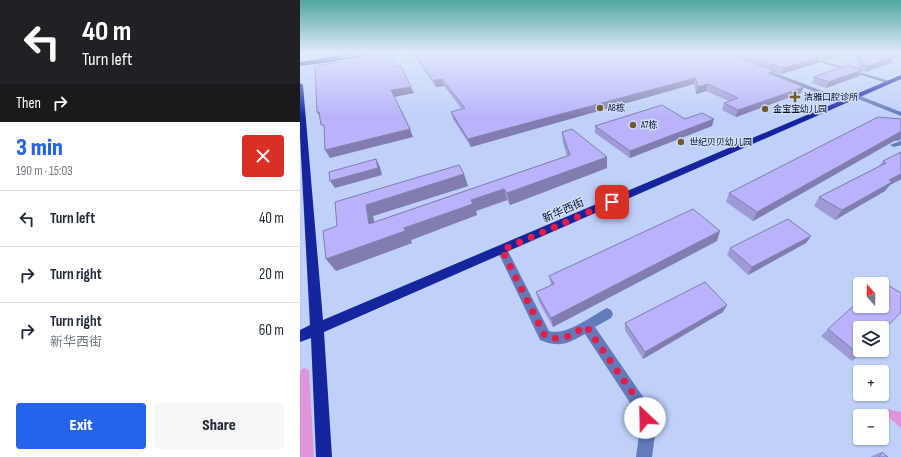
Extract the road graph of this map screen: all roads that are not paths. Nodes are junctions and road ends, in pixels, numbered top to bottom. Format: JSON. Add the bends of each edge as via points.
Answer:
{"nodes":[{"id":1,"x":773,"y":74,"type":"edge"},
{"id":2,"x":864,"y":74,"type":"edge"},
{"id":3,"x":901,"y":77,"type":"edge"},
{"id":4,"x":889,"y":82,"type":"junction"},
{"id":5,"x":300,"y":85,"type":"edge"},
{"id":6,"x":855,"y":96,"type":"junction"},
{"id":7,"x":844,"y":101,"type":"junction"},
{"id":8,"x":901,"y":114,"type":"edge"},
{"id":9,"x":502,"y":250,"type":"junction"},
{"id":10,"x":607,"y":314,"type":"dead end"},
{"id":11,"x":586,"y":326,"type":"junction"},
{"id":12,"x":317,"y":329,"type":"junction"},
{"id":13,"x":300,"y":336,"type":"edge"},
{"id":14,"x":324,"y":457,"type":"edge"},
{"id":15,"x":644,"y":457,"type":"edge"}],
"edges":[{"from":1,"to":7,"type":"street"},
{"from":2,"to":4,"type":"street"},
{"from":3,"to":4,"type":"main road","name":"新华西街"},
{"from":4,"to":6,"type":"main road","name":"新华西街"},
{"from":5,"to":12,"type":"main road"},
{"from":6,"to":7,"type":"main road","name":"新华西街"},
{"from":6,"to":8,"type":"street"},
{"from":7,"to":9,"type":"main road","name":"新华西街"},
{"from":9,"to":11,"type":"street","via":[[545,336],[554,339],[565,338]]},
{"from":9,"to":12,"type":"main road","name":"新华西街"},
{"from":10,"to":11,"type":"street"},
{"from":11,"to":15,"type":"street","via":[[643,408],[648,428]]},
{"from":12,"to":13,"type":"main road","name":"新华西街"},
{"from":12,"to":14,"type":"main road"}]}
